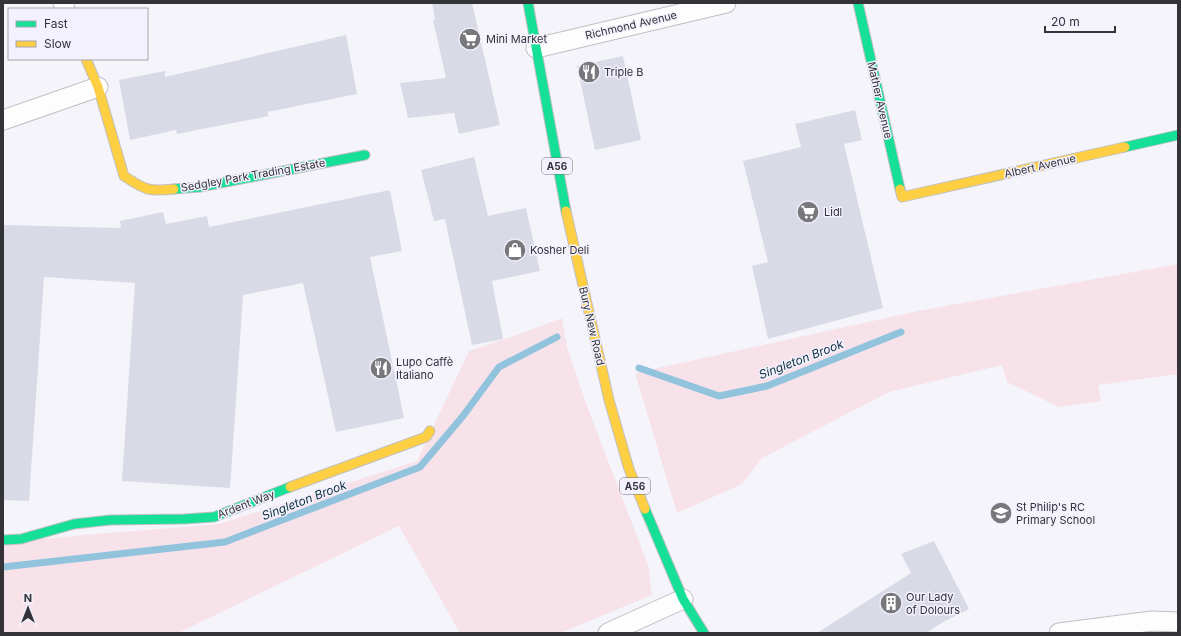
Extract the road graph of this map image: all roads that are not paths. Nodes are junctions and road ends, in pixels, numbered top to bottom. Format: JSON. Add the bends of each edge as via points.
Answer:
{"nodes":[{"id":1,"x":528,"y":3,"type":"edge"},
{"id":2,"x":726,"y":3,"type":"edge"},
{"id":3,"x":858,"y":3,"type":"edge"},
{"id":4,"x":536,"y":48,"type":"junction"},
{"id":5,"x":86,"y":60,"type":"edge"},
{"id":6,"x":98,"y":87,"type":"junction"},
{"id":7,"x":3,"y":120,"type":"edge"},
{"id":8,"x":1178,"y":135,"type":"edge"},
{"id":9,"x":365,"y":155,"type":"dead end"},
{"id":10,"x":902,"y":197,"type":"joint"},
{"id":11,"x":430,"y":431,"type":"dead end"},
{"id":12,"x":3,"y":540,"type":"edge"},
{"id":13,"x":683,"y":598,"type":"junction"},
{"id":14,"x":1178,"y":622,"type":"edge"},
{"id":15,"x":608,"y":633,"type":"edge"},
{"id":16,"x":704,"y":633,"type":"edge"},
{"id":17,"x":1059,"y":633,"type":"edge"}],
"edges":[{"from":1,"to":4,"type":"main road","name":"Bury New Road","number":"A56"},
{"from":2,"to":4,"type":"street","name":"Richmond Avenue"},
{"from":3,"to":10,"type":"main road","name":"Mather Avenue"},
{"from":4,"to":13,"type":"main road","name":"Bury New Road","number":"A56","via":[[566,213],[609,400],[629,469],[654,534]]},
{"from":5,"to":6,"type":"main road","name":"Sedgley Park Trading Estate"},
{"from":6,"to":7,"type":"street"},
{"from":6,"to":9,"type":"main road","name":"Sedgley Park Trading Estate","via":[[124,176],[142,188],[157,191],[200,187]]},
{"from":8,"to":10,"type":"main road","name":"Albert Avenue"},
{"from":11,"to":12,"type":"main road","name":"Ardent Way","via":[[426,437],[214,517],[110,520],[74,524],[21,539]]},
{"from":13,"to":15,"type":"street"},
{"from":13,"to":16,"type":"main road","name":"Bury New Road","number":"A56"},
{"from":14,"to":17,"type":"street","via":[[1152,621]]}]}
